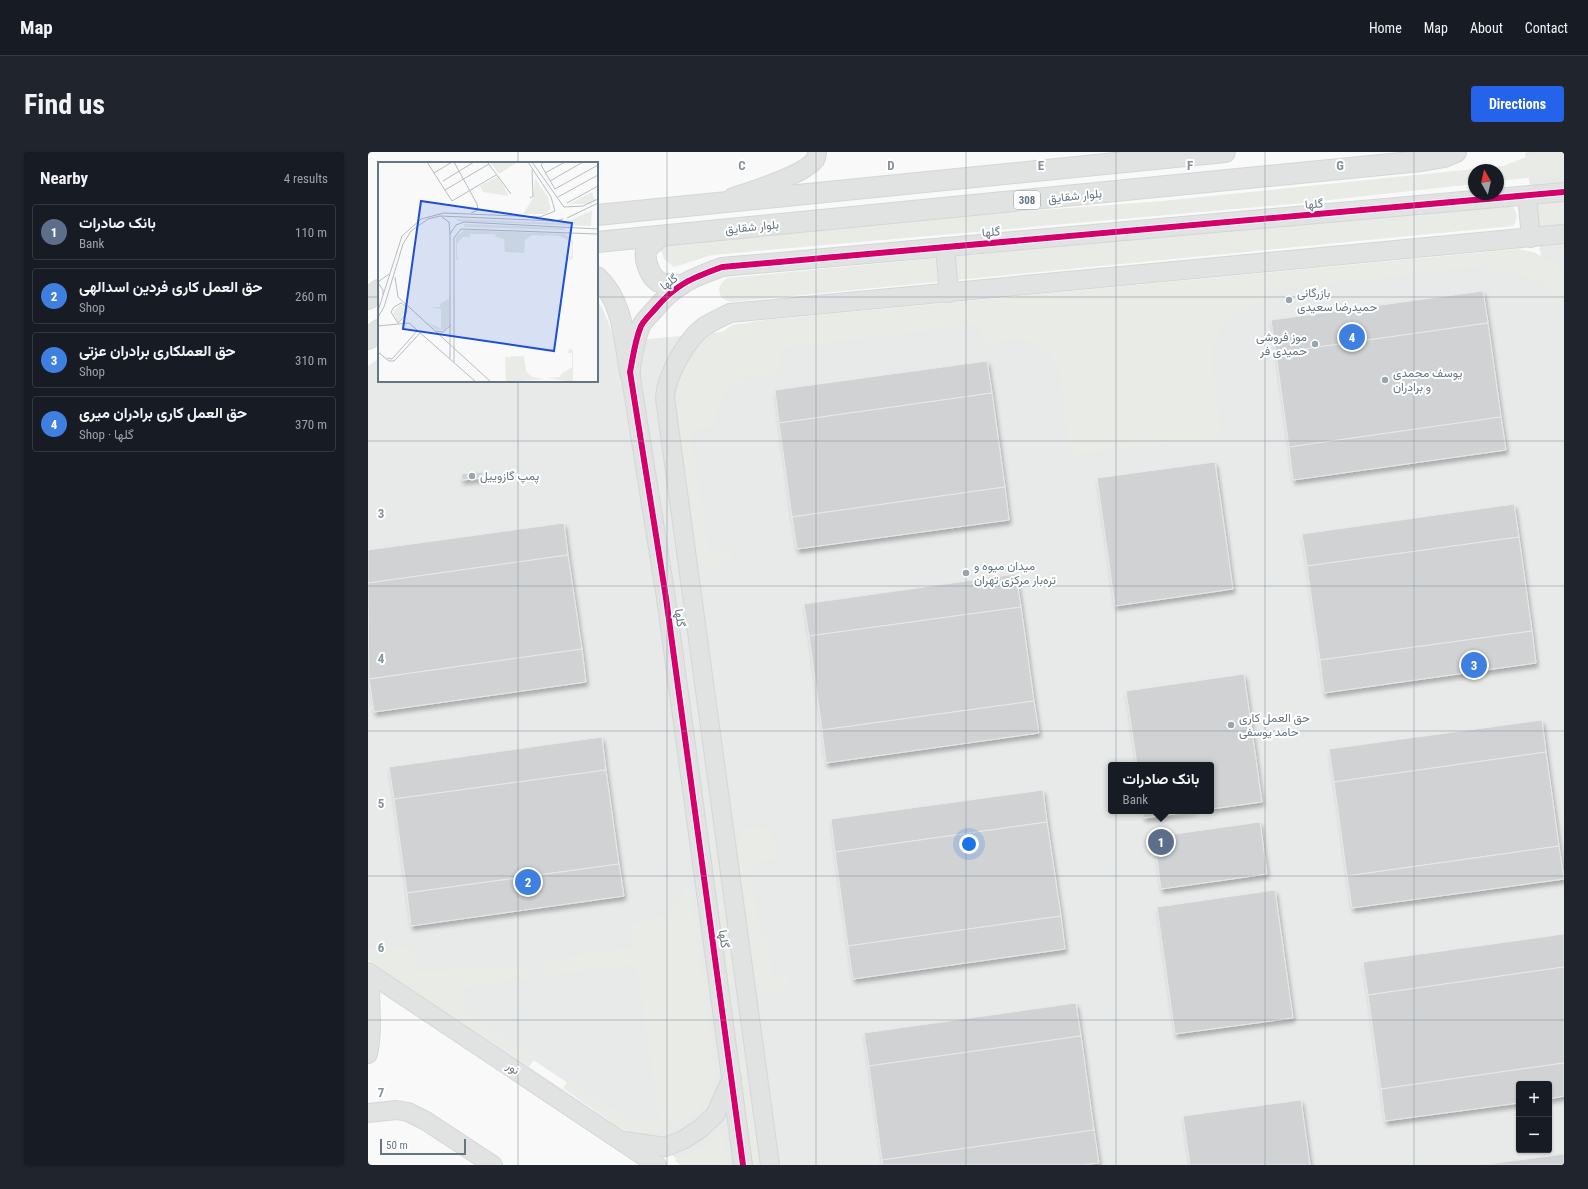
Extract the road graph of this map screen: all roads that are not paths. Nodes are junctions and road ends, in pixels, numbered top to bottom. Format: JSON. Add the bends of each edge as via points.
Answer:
{"nodes":[{"id":1,"x":817,"y":152,"type":"edge"},
{"id":2,"x":1225,"y":152,"type":"edge"},
{"id":3,"x":1456,"y":152,"type":"edge"},
{"id":4,"x":1564,"y":192,"type":"edge"},
{"id":5,"x":1527,"y":196,"type":"junction"},
{"id":6,"x":711,"y":204,"type":"junction"},
{"id":7,"x":598,"y":215,"type":"edge"},
{"id":8,"x":1564,"y":234,"type":"edge"},
{"id":9,"x":661,"y":236,"type":"junction"},
{"id":10,"x":1531,"y":238,"type":"junction"},
{"id":11,"x":598,"y":242,"type":"edge"},
{"id":12,"x":945,"y":247,"type":"junction"},
{"id":13,"x":598,"y":278,"type":"edge"},
{"id":14,"x":681,"y":285,"type":"junction"},
{"id":15,"x":378,"y":291,"type":"edge"},
{"id":16,"x":949,"y":293,"type":"junction"},
{"id":17,"x":368,"y":299,"type":"edge"},
{"id":18,"x":378,"y":331,"type":"edge"},
{"id":19,"x":368,"y":339,"type":"edge"},
{"id":20,"x":630,"y":372,"type":"junction"},
{"id":21,"x":692,"y":595,"type":"junction"},
{"id":22,"x":666,"y":598,"type":"junction"},
{"id":23,"x":706,"y":691,"type":"junction"},
{"id":24,"x":679,"y":694,"type":"junction"},
{"id":25,"x":721,"y":807,"type":"junction"},
{"id":26,"x":695,"y":810,"type":"junction"},
{"id":27,"x":368,"y":972,"type":"edge"},
{"id":28,"x":368,"y":982,"type":"edge"},
{"id":29,"x":368,"y":1054,"type":"edge"},
{"id":30,"x":732,"y":1078,"type":"junction"},
{"id":31,"x":368,"y":1113,"type":"edge"},
{"id":32,"x":620,"y":1140,"type":"junction"},
{"id":33,"x":493,"y":1165,"type":"edge"},
{"id":34,"x":657,"y":1165,"type":"edge"},
{"id":35,"x":743,"y":1165,"type":"edge"},
{"id":36,"x":770,"y":1165,"type":"edge"}],
"edges":[{"from":1,"to":6,"type":"street","via":[[815,160],[802,170],[741,195]]},
{"from":2,"to":6,"type":"main road","number":"308"},
{"from":3,"to":9,"type":"main road","name":"بلوار شقایق","number":"308","via":[[1421,161]]},
{"from":4,"to":5,"type":"street","name":"گلها"},
{"from":5,"to":10,"type":"street"},
{"from":5,"to":12,"type":"street","name":"گلها"},
{"from":6,"to":7,"type":"main road"},
{"from":8,"to":10,"type":"street","name":"گلها"},
{"from":9,"to":11,"type":"main road","name":"بلوار شقایق","number":"308"},
{"from":9,"to":14,"type":"main road","via":[[647,248],[645,258],[648,267],[658,281]]},
{"from":10,"to":16,"type":"street","name":"گلها"},
{"from":12,"to":14,"type":"street","name":"گلها","via":[[722,267]]},
{"from":12,"to":16,"type":"street"},
{"from":13,"to":20,"type":"main road","via":[[606,285],[619,313]]},
{"from":14,"to":20,"type":"street","name":"گلها","via":[[667,294],[642,325]]},
{"from":15,"to":17,"type":"main road"},
{"from":16,"to":21,"type":"street","name":"گلها","via":[[730,313],[704,326],[683,350],[665,387],[665,398]]},
{"from":18,"to":19,"type":"main road"},
{"from":20,"to":22,"type":"street","name":"گلها"},
{"from":21,"to":22,"type":"street"},
{"from":21,"to":23,"type":"street","name":"گلها"},
{"from":22,"to":24,"type":"street","name":"گلها"},
{"from":23,"to":24,"type":"street"},
{"from":23,"to":25,"type":"street","name":"گلها"},
{"from":24,"to":26,"type":"street","name":"گلها"},
{"from":25,"to":26,"type":"street"},
{"from":25,"to":36,"type":"street","name":"گلها"},
{"from":26,"to":30,"type":"street","name":"گلها"},
{"from":27,"to":32,"type":"street","name":"نور"},
{"from":28,"to":29,"type":"street","via":[[371,1040]]},
{"from":30,"to":32,"type":"street","via":[[715,1115],[683,1140],[665,1147]]},
{"from":30,"to":35,"type":"street","name":"گلها"},
{"from":31,"to":33,"type":"street","via":[[396,1110],[408,1112]]},
{"from":32,"to":34,"type":"street","name":"نور"}]}
